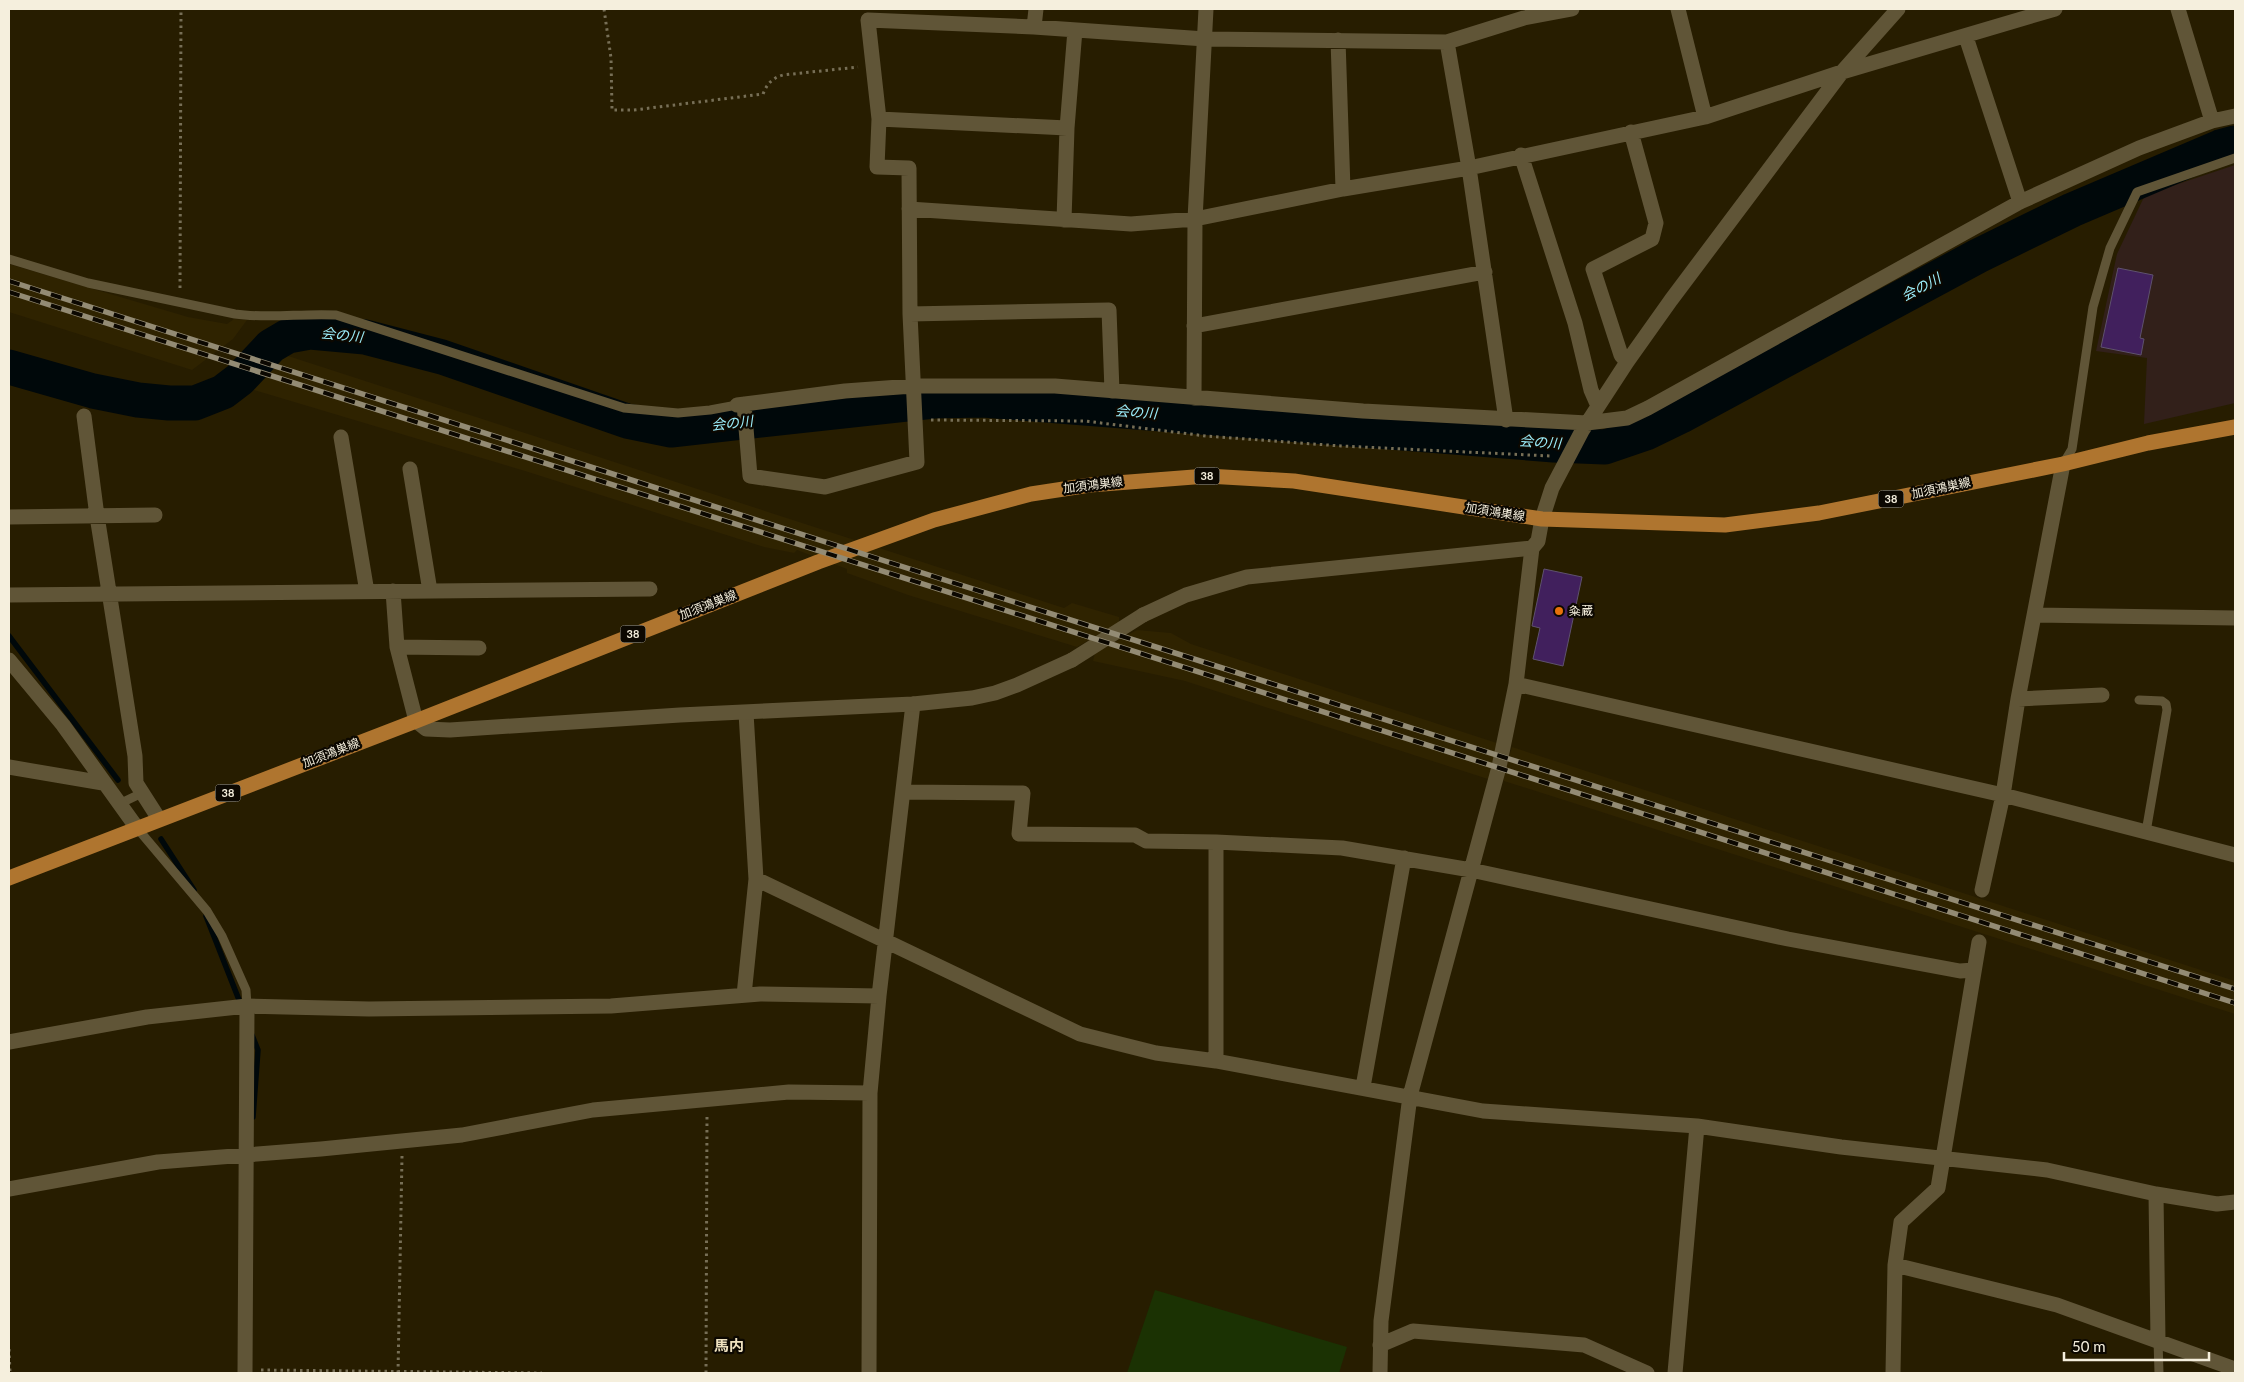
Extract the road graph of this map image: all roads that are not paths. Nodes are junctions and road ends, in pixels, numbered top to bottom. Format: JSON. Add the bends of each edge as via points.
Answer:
{"nodes":[{"id":1,"x":1036,"y":9,"type":"edge"},
{"id":2,"x":1206,"y":9,"type":"edge"},
{"id":3,"x":1572,"y":9,"type":"edge"},
{"id":4,"x":1678,"y":9,"type":"edge"},
{"id":5,"x":1898,"y":9,"type":"edge"},
{"id":6,"x":2056,"y":9,"type":"edge"},
{"id":7,"x":2178,"y":9,"type":"edge"},
{"id":8,"x":1523,"y":14,"type":"edge"},
{"id":9,"x":1034,"y":26,"type":"junction"},
{"id":10,"x":1075,"y":30,"type":"junction"},
{"id":11,"x":1966,"y":37,"type":"junction"},
{"id":12,"x":1205,"y":40,"type":"junction"},
{"id":13,"x":1338,"y":40,"type":"junction"},
{"id":14,"x":1447,"y":42,"type":"junction"},
{"id":15,"x":1842,"y":72,"type":"junction"},
{"id":16,"x":2235,"y":116,"type":"edge"},
{"id":17,"x":1705,"y":117,"type":"junction"},
{"id":18,"x":879,"y":119,"type":"junction"},
{"id":19,"x":2212,"y":121,"type":"junction"},
{"id":20,"x":1067,"y":128,"type":"junction"},
{"id":21,"x":1631,"y":132,"type":"junction"},
{"id":22,"x":1521,"y":155,"type":"junction"},
{"id":23,"x":2235,"y":158,"type":"edge"},
{"id":24,"x":1470,"y":168,"type":"junction"},
{"id":25,"x":1343,"y":189,"type":"junction"},
{"id":26,"x":2020,"y":202,"type":"junction"},
{"id":27,"x":909,"y":209,"type":"junction"},
{"id":28,"x":1195,"y":219,"type":"junction"},
{"id":29,"x":1064,"y":220,"type":"junction"},
{"id":30,"x":9,"y":259,"type":"edge"},
{"id":31,"x":1485,"y":272,"type":"junction"},
{"id":32,"x":910,"y":314,"type":"junction"},
{"id":33,"x":1194,"y":326,"type":"junction"},
{"id":34,"x":1627,"y":362,"type":"junction"},
{"id":35,"x":913,"y":390,"type":"junction"},
{"id":36,"x":1112,"y":391,"type":"junction"},
{"id":37,"x":1194,"y":398,"type":"junction"},
{"id":38,"x":742,"y":406,"type":"junction"},
{"id":39,"x":1598,"y":406,"type":"junction"},
{"id":40,"x":84,"y":416,"type":"dead end"},
{"id":41,"x":1506,"y":420,"type":"junction"},
{"id":42,"x":2235,"y":426,"type":"edge"},
{"id":43,"x":1585,"y":427,"type":"junction"},
{"id":44,"x":341,"y":437,"type":"dead end"},
{"id":45,"x":2063,"y":464,"type":"junction"},
{"id":46,"x":410,"y":469,"type":"dead end"},
{"id":47,"x":155,"y":515,"type":"dead end"},
{"id":48,"x":97,"y":516,"type":"junction"},
{"id":49,"x":9,"y":517,"type":"edge"},
{"id":50,"x":1542,"y":519,"type":"junction"},
{"id":51,"x":1532,"y":548,"type":"junction"},
{"id":52,"x":650,"y":589,"type":"dead end"},
{"id":53,"x":393,"y":591,"type":"junction"},
{"id":54,"x":430,"y":591,"type":"junction"},
{"id":55,"x":367,"y":592,"type":"junction"},
{"id":56,"x":110,"y":593,"type":"junction"},
{"id":57,"x":9,"y":595,"type":"edge"},
{"id":58,"x":2035,"y":615,"type":"junction"},
{"id":59,"x":2235,"y":618,"type":"edge"},
{"id":60,"x":396,"y":648,"type":"junction"},
{"id":61,"x":479,"y":648,"type":"dead end"},
{"id":62,"x":9,"y":660,"type":"edge"},
{"id":63,"x":1516,"y":684,"type":"junction"},
{"id":64,"x":2102,"y":695,"type":"dead end"},
{"id":65,"x":2018,"y":699,"type":"junction"},
{"id":66,"x":2139,"y":700,"type":"dead end"},
{"id":67,"x":913,"y":704,"type":"junction"},
{"id":68,"x":746,"y":713,"type":"junction"},
{"id":69,"x":416,"y":721,"type":"junction"},
{"id":70,"x":9,"y":767,"type":"edge"},
{"id":71,"x":103,"y":783,"type":"junction"},
{"id":72,"x":903,"y":792,"type":"junction"},
{"id":73,"x":142,"y":793,"type":"junction"},
{"id":74,"x":2003,"y":795,"type":"junction"},
{"id":75,"x":119,"y":804,"type":"junction"},
{"id":76,"x":160,"y":819,"type":"junction"},
{"id":77,"x":137,"y":828,"type":"junction"},
{"id":78,"x":2146,"y":832,"type":"junction"},
{"id":79,"x":1216,"y":842,"type":"junction"},
{"id":80,"x":2235,"y":856,"type":"edge"},
{"id":81,"x":1404,"y":858,"type":"junction"},
{"id":82,"x":1471,"y":870,"type":"junction"},
{"id":83,"x":9,"y":878,"type":"edge"},
{"id":84,"x":756,"y":879,"type":"junction"},
{"id":85,"x":1982,"y":890,"type":"dead end"},
{"id":86,"x":1980,"y":942,"type":"dead end"},
{"id":87,"x":887,"y":943,"type":"junction"},
{"id":88,"x":1974,"y":970,"type":"junction"},
{"id":89,"x":744,"y":995,"type":"junction"},
{"id":90,"x":879,"y":996,"type":"junction"},
{"id":91,"x":247,"y":1006,"type":"junction"},
{"id":92,"x":9,"y":1042,"type":"edge"},
{"id":93,"x":1216,"y":1061,"type":"junction"},
{"id":94,"x":1363,"y":1088,"type":"junction"},
{"id":95,"x":870,"y":1093,"type":"junction"},
{"id":96,"x":1410,"y":1096,"type":"junction"},
{"id":97,"x":1696,"y":1126,"type":"junction"},
{"id":98,"x":246,"y":1155,"type":"junction"},
{"id":99,"x":1944,"y":1159,"type":"junction"},
{"id":100,"x":9,"y":1189,"type":"edge"},
{"id":101,"x":2156,"y":1194,"type":"junction"},
{"id":102,"x":2235,"y":1202,"type":"edge"},
{"id":103,"x":1895,"y":1265,"type":"junction"},
{"id":104,"x":2158,"y":1340,"type":"junction"},
{"id":105,"x":1380,"y":1346,"type":"junction"},
{"id":106,"x":2235,"y":1369,"type":"edge"},
{"id":107,"x":245,"y":1371,"type":"edge"},
{"id":108,"x":869,"y":1373,"type":"edge"},
{"id":109,"x":1380,"y":1373,"type":"edge"},
{"id":110,"x":1647,"y":1373,"type":"edge"},
{"id":111,"x":1675,"y":1373,"type":"edge"},
{"id":112,"x":1894,"y":1373,"type":"edge"},
{"id":113,"x":2159,"y":1373,"type":"edge"}],
"edges":[{"from":1,"to":9,"type":"street"},
{"from":2,"to":12,"type":"street"},
{"from":3,"to":8,"type":"street"},
{"from":4,"to":17,"type":"street"},
{"from":5,"to":15,"type":"street"},
{"from":6,"to":11,"type":"street"},
{"from":7,"to":19,"type":"street"},
{"from":8,"to":14,"type":"street"},
{"from":9,"to":10,"type":"street"},
{"from":9,"to":18,"type":"street","via":[[868,20]]},
{"from":10,"to":12,"type":"street"},
{"from":10,"to":20,"type":"street"},
{"from":11,"to":15,"type":"street"},
{"from":11,"to":26,"type":"street"},
{"from":12,"to":13,"type":"street"},
{"from":12,"to":28,"type":"street"},
{"from":13,"to":14,"type":"street"},
{"from":13,"to":25,"type":"street"},
{"from":14,"to":24,"type":"street"},
{"from":15,"to":17,"type":"street"},
{"from":15,"to":34,"type":"street"},
{"from":16,"to":19,"type":"street"},
{"from":17,"to":21,"type":"street"},
{"from":18,"to":20,"type":"street"},
{"from":18,"to":27,"type":"street","via":[[877,167],[909,168]]},
{"from":19,"to":26,"type":"street","via":[[2139,148]]},
{"from":20,"to":29,"type":"street"},
{"from":21,"to":22,"type":"street"},
{"from":21,"to":34,"type":"street","via":[[1656,223],[1652,240],[1593,269],[1621,355]]},
{"from":22,"to":24,"type":"street"},
{"from":22,"to":39,"type":"street"},
{"from":23,"to":45,"type":"lane","via":[[2137,192],[2110,248],[2093,307],[2072,449]]},
{"from":24,"to":25,"type":"street"},
{"from":24,"to":31,"type":"street"},
{"from":25,"to":28,"type":"street"},
{"from":26,"to":43,"type":"street","via":[[1648,408],[1627,418]]},
{"from":27,"to":29,"type":"street"},
{"from":27,"to":32,"type":"street"},
{"from":28,"to":29,"type":"street","via":[[1131,224]]},
{"from":28,"to":33,"type":"street"},
{"from":30,"to":38,"type":"lane","via":[[88,283],[255,317],[336,315],[624,408],[678,413]]},
{"from":31,"to":33,"type":"street"},
{"from":31,"to":41,"type":"street"},
{"from":32,"to":35,"type":"street"},
{"from":32,"to":36,"type":"street","via":[[1109,310]]},
{"from":33,"to":37,"type":"street"},
{"from":34,"to":39,"type":"street"},
{"from":35,"to":36,"type":"street","via":[[1055,386]]},
{"from":35,"to":38,"type":"street","via":[[845,391]]},
{"from":35,"to":38,"type":"street","via":[[917,462],[825,487],[750,476]]},
{"from":36,"to":37,"type":"street"},
{"from":37,"to":41,"type":"street"},
{"from":39,"to":43,"type":"street"},
{"from":40,"to":48,"type":"street"},
{"from":41,"to":43,"type":"street"},
{"from":42,"to":45,"type":"main road","name":"加須鴻巣線","number":"38"},
{"from":43,"to":50,"type":"street","via":[[1552,488]]},
{"from":44,"to":55,"type":"street"},
{"from":45,"to":50,"type":"main road","name":"加須鴻巣線","number":"38","via":[[1819,514],[1725,525]]},
{"from":45,"to":58,"type":"street"},
{"from":46,"to":54,"type":"street"},
{"from":47,"to":48,"type":"street"},
{"from":48,"to":49,"type":"street"},
{"from":48,"to":56,"type":"street"},
{"from":50,"to":51,"type":"street","via":[[1538,542]]},
{"from":50,"to":69,"type":"main road","name":"加須鴻巣線","number":"38","via":[[1294,481],[1207,476],[1100,484],[1031,494],[934,520],[818,562]]},
{"from":51,"to":63,"type":"street"},
{"from":51,"to":67,"type":"street","via":[[1247,576],[1186,594],[1143,615],[1072,660],[995,693]]},
{"from":52,"to":54,"type":"street"},
{"from":53,"to":54,"type":"street"},
{"from":53,"to":55,"type":"street"},
{"from":53,"to":60,"type":"street"},
{"from":55,"to":56,"type":"street"},
{"from":56,"to":57,"type":"street"},
{"from":56,"to":73,"type":"street","via":[[135,756],[136,783]]},
{"from":58,"to":59,"type":"street"},
{"from":58,"to":65,"type":"street"},
{"from":60,"to":61,"type":"street"},
{"from":60,"to":69,"type":"street"},
{"from":62,"to":71,"type":"street","via":[[63,726]]},
{"from":63,"to":74,"type":"street"},
{"from":63,"to":82,"type":"street","via":[[1499,768]]},
{"from":64,"to":65,"type":"street"},
{"from":65,"to":74,"type":"street"},
{"from":66,"to":78,"type":"lane","via":[[2162,702],[2167,710]]},
{"from":67,"to":68,"type":"street"},
{"from":67,"to":72,"type":"street"},
{"from":68,"to":69,"type":"street","via":[[450,730],[426,728]]},
{"from":68,"to":84,"type":"street"},
{"from":69,"to":76,"type":"main road","name":"加須鴻巣線","number":"38"},
{"from":70,"to":71,"type":"street"},
{"from":71,"to":75,"type":"street"},
{"from":72,"to":79,"type":"street","via":[[1023,793],[1019,834],[1134,835],[1146,841]]},
{"from":72,"to":87,"type":"street"},
{"from":73,"to":75,"type":"lane"},
{"from":73,"to":76,"type":"street"},
{"from":74,"to":78,"type":"street"},
{"from":74,"to":85,"type":"street"},
{"from":75,"to":77,"type":"street"},
{"from":76,"to":77,"type":"main road","name":"加須鴻巣線","number":"38"},
{"from":77,"to":83,"type":"main road","name":"加須鴻巣線","number":"38"},
{"from":77,"to":91,"type":"lane","via":[[207,911],[246,990]]},
{"from":78,"to":80,"type":"street"},
{"from":79,"to":81,"type":"street","via":[[1342,848]]},
{"from":79,"to":93,"type":"street"},
{"from":81,"to":82,"type":"street"},
{"from":81,"to":94,"type":"street"},
{"from":82,"to":88,"type":"street","via":[[1788,938]]},
{"from":82,"to":96,"type":"street"},
{"from":84,"to":87,"type":"street"},
{"from":84,"to":89,"type":"street"},
{"from":86,"to":88,"type":"street"},
{"from":87,"to":90,"type":"street"},
{"from":87,"to":93,"type":"street","via":[[1080,1034],[1156,1053]]},
{"from":88,"to":99,"type":"street"},
{"from":89,"to":90,"type":"street"},
{"from":89,"to":91,"type":"street","via":[[611,1006],[369,1009]]},
{"from":90,"to":95,"type":"street"},
{"from":91,"to":92,"type":"street","via":[[147,1017]]},
{"from":91,"to":98,"type":"street"},
{"from":93,"to":94,"type":"street"},
{"from":94,"to":96,"type":"street"},
{"from":95,"to":98,"type":"street","via":[[788,1092],[593,1110],[462,1134]]},
{"from":95,"to":108,"type":"street"},
{"from":96,"to":97,"type":"street","via":[[1483,1111]]},
{"from":96,"to":105,"type":"street"},
{"from":97,"to":99,"type":"street"},
{"from":97,"to":111,"type":"street"},
{"from":98,"to":100,"type":"street","via":[[158,1162]]},
{"from":98,"to":107,"type":"street"},
{"from":99,"to":101,"type":"street","via":[[2047,1170]]},
{"from":99,"to":103,"type":"street","via":[[1938,1188],[1901,1222]]},
{"from":101,"to":102,"type":"street","via":[[2217,1204]]},
{"from":101,"to":104,"type":"street"},
{"from":103,"to":104,"type":"street","via":[[2058,1305]]},
{"from":103,"to":112,"type":"street"},
{"from":104,"to":106,"type":"street"},
{"from":104,"to":113,"type":"lane"},
{"from":105,"to":109,"type":"street"},
{"from":105,"to":110,"type":"street","via":[[1413,1331],[1584,1345]]}]}
